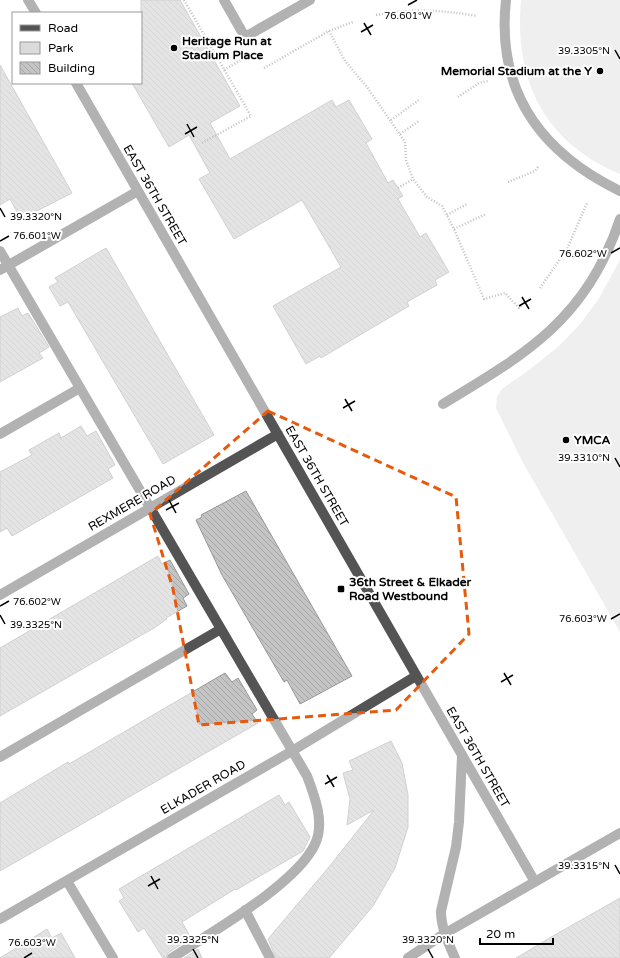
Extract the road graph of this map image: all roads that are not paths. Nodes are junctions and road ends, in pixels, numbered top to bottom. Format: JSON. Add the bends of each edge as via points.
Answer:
{"nodes":[{"id":1,"x":28,"y":0,"type":"edge"},
{"id":2,"x":224,"y":0,"type":"edge"},
{"id":3,"x":310,"y":0,"type":"edge"},
{"id":4,"x":506,"y":0,"type":"edge"},
{"id":5,"x":35,"y":12,"type":"edge"},
{"id":6,"x":77,"y":84,"type":"edge"},
{"id":7,"x":620,"y":191,"type":"edge"},
{"id":8,"x":138,"y":192,"type":"junction"},
{"id":9,"x":620,"y":219,"type":"edge"},
{"id":10,"x":0,"y":251,"type":"edge"},
{"id":11,"x":4,"y":268,"type":"edge"},
{"id":12,"x":80,"y":388,"type":"junction"},
{"id":13,"x":443,"y":404,"type":"dead end"},
{"id":14,"x":0,"y":434,"type":"edge"},
{"id":15,"x":278,"y":434,"type":"junction"},
{"id":16,"x":150,"y":508,"type":"junction"},
{"id":17,"x":0,"y":595,"type":"edge"},
{"id":18,"x":221,"y":629,"type":"junction"},
{"id":19,"x":416,"y":676,"type":"junction"},
{"id":20,"x":292,"y":751,"type":"junction"},
{"id":21,"x":462,"y":754,"type":"junction"},
{"id":22,"x":0,"y":757,"type":"edge"},
{"id":23,"x":620,"y":833,"type":"edge"},
{"id":24,"x":67,"y":881,"type":"junction"},
{"id":25,"x":535,"y":882,"type":"junction"},
{"id":26,"x":245,"y":910,"type":"junction"},
{"id":27,"x":0,"y":919,"type":"edge"},
{"id":28,"x":444,"y":934,"type":"junction"},
{"id":29,"x":113,"y":958,"type":"edge"},
{"id":30,"x":172,"y":958,"type":"edge"},
{"id":31,"x":270,"y":958,"type":"edge"},
{"id":32,"x":408,"y":958,"type":"edge"},
{"id":33,"x":455,"y":958,"type":"edge"}],
"edges":[{"from":1,"to":5,"type":"street"},
{"from":2,"to":3,"type":"street","via":[[245,37]]},
{"from":4,"to":7,"type":"street","via":[[504,37],[509,66],[518,94],[531,120],[552,145],[576,166]]},
{"from":6,"to":8,"type":"street","name":"EAST 36TH STREET"},
{"from":8,"to":11,"type":"street"},
{"from":8,"to":15,"type":"street","name":"EAST 36TH STREET"},
{"from":9,"to":13,"type":"street","via":[[611,246],[598,272],[580,298],[548,334],[508,365]]},
{"from":10,"to":11,"type":"street"},
{"from":11,"to":12,"type":"street"},
{"from":12,"to":14,"type":"street"},
{"from":12,"to":16,"type":"street"},
{"from":15,"to":16,"type":"street","name":"REXMERE ROAD"},
{"from":15,"to":19,"type":"street","name":"EAST 36TH STREET"},
{"from":16,"to":17,"type":"street","name":"REXMERE ROAD"},
{"from":16,"to":18,"type":"street"},
{"from":18,"to":20,"type":"street"},
{"from":18,"to":22,"type":"street"},
{"from":19,"to":20,"type":"street","name":"ELKADER ROAD"},
{"from":19,"to":21,"type":"street","name":"EAST 36TH STREET"},
{"from":20,"to":24,"type":"street","name":"ELKADER ROAD"},
{"from":20,"to":26,"type":"street","via":[[307,776],[316,800],[319,823],[316,843],[306,860],[289,877]]},
{"from":21,"to":25,"type":"street","name":"EAST 36TH STREET"},
{"from":21,"to":28,"type":"street","via":[[456,847],[441,911]]},
{"from":23,"to":25,"type":"street"},
{"from":24,"to":27,"type":"street","name":"ELKADER ROAD"},
{"from":24,"to":29,"type":"street"},
{"from":25,"to":28,"type":"street"},
{"from":26,"to":30,"type":"street"},
{"from":26,"to":31,"type":"street"},
{"from":28,"to":32,"type":"street"},
{"from":28,"to":33,"type":"street"}]}
